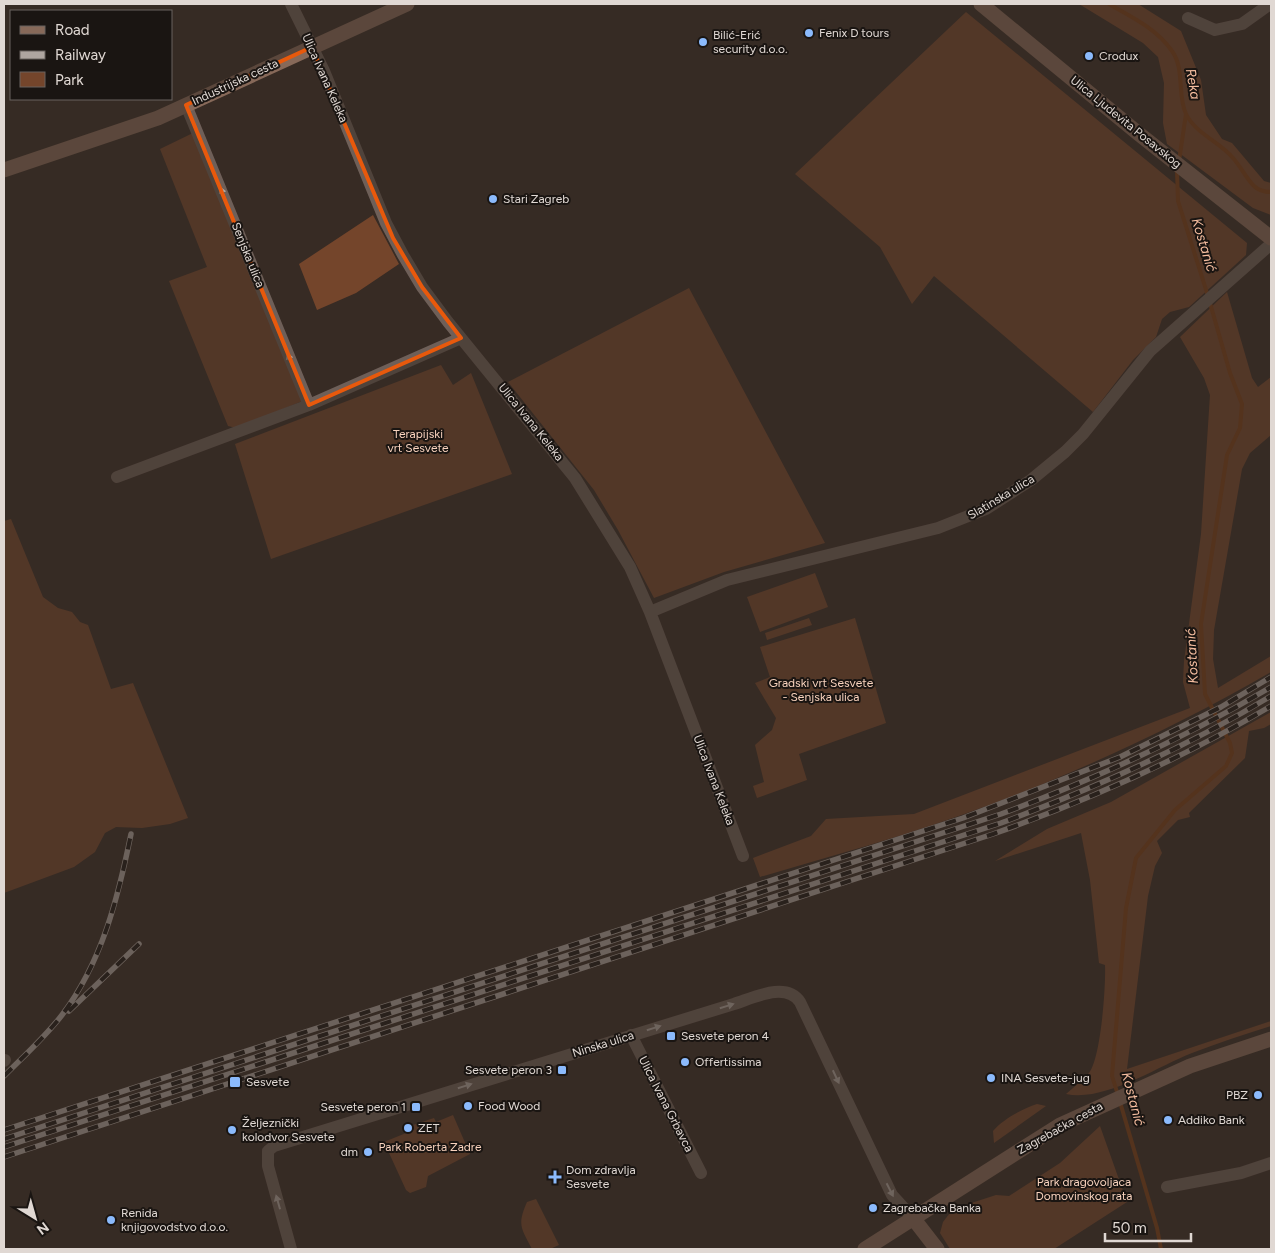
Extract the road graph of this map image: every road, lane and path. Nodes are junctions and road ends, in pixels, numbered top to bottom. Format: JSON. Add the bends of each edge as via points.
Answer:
{"nodes":[{"id":1,"x":291,"y":4,"type":"edge"},
{"id":2,"x":407,"y":4,"type":"edge"},
{"id":3,"x":981,"y":4,"type":"edge"},
{"id":4,"x":1270,"y":4,"type":"edge"},
{"id":5,"x":1188,"y":18,"type":"dead end"},
{"id":6,"x":312,"y":47,"type":"junction"},
{"id":7,"x":186,"y":105,"type":"junction"},
{"id":8,"x":4,"y":170,"type":"edge"},
{"id":9,"x":1271,"y":238,"type":"edge"},
{"id":10,"x":1271,"y":244,"type":"edge"},
{"id":11,"x":461,"y":338,"type":"junction"},
{"id":12,"x":309,"y":406,"type":"junction"},
{"id":13,"x":117,"y":477,"type":"dead end"},
{"id":14,"x":650,"y":612,"type":"junction"},
{"id":15,"x":742,"y":856,"type":"dead end"},
{"id":16,"x":631,"y":1035,"type":"junction"},
{"id":17,"x":1271,"y":1039,"type":"edge"},
{"id":18,"x":1271,"y":1163,"type":"edge"},
{"id":19,"x":701,"y":1173,"type":"dead end"},
{"id":20,"x":1168,"y":1187,"type":"dead end"},
{"id":21,"x":913,"y":1218,"type":"junction"},
{"id":22,"x":291,"y":1249,"type":"edge"},
{"id":23,"x":865,"y":1249,"type":"edge"},
{"id":24,"x":937,"y":1249,"type":"edge"}],
"edges":[{"from":1,"to":6,"type":"street","name":"Ulica Ivana Keleka"},
{"from":2,"to":6,"type":"main road","name":"Industrijska cesta"},
{"from":3,"to":9,"type":"main road","name":"Ulica Ljudevita Posavskog"},
{"from":4,"to":5,"type":"street","via":[[1242,24],[1215,30]]},
{"from":6,"to":7,"type":"main road","name":"Industrijska cesta"},
{"from":6,"to":11,"type":"street","name":"Ulica Ivana Keleka","via":[[393,238],[422,287]]},
{"from":7,"to":8,"type":"main road","name":"Industrijska cesta","via":[[126,130]]},
{"from":12,"to":7,"type":"street","name":"Senjska ulica","one_way":true},
{"from":10,"to":14,"type":"street","name":"Slatinska ulica","via":[[1150,351],[1065,452],[1031,480],[986,509],[938,528],[727,580]]},
{"from":11,"to":12,"type":"street"},
{"from":11,"to":14,"type":"street","name":"Ulica Ivana Keleka","via":[[586,493],[630,567]]},
{"from":12,"to":13,"type":"street"},
{"from":14,"to":15,"type":"street","name":"Ulica Ivana Keleka"},
{"from":16,"to":19,"type":"street","name":"Ulica Ivana Grbavca"},
{"from":16,"to":21,"type":"street","name":"Ninska ulica","one_way":true,"via":[[774,993],[783,991],[794,995],[806,1012],[892,1195]]},
{"from":22,"to":16,"type":"street","name":"Ninska ulica","one_way":true,"via":[[268,1166],[268,1151],[274,1146]]},
{"from":17,"to":21,"type":"main road","name":"Zagrebačka cesta","via":[[1190,1066],[1105,1103],[1035,1139]]},
{"from":18,"to":20,"type":"street","via":[[1241,1173]]},
{"from":21,"to":23,"type":"main road","name":"Zagrebačka cesta"},
{"from":21,"to":24,"type":"main road"}]}
